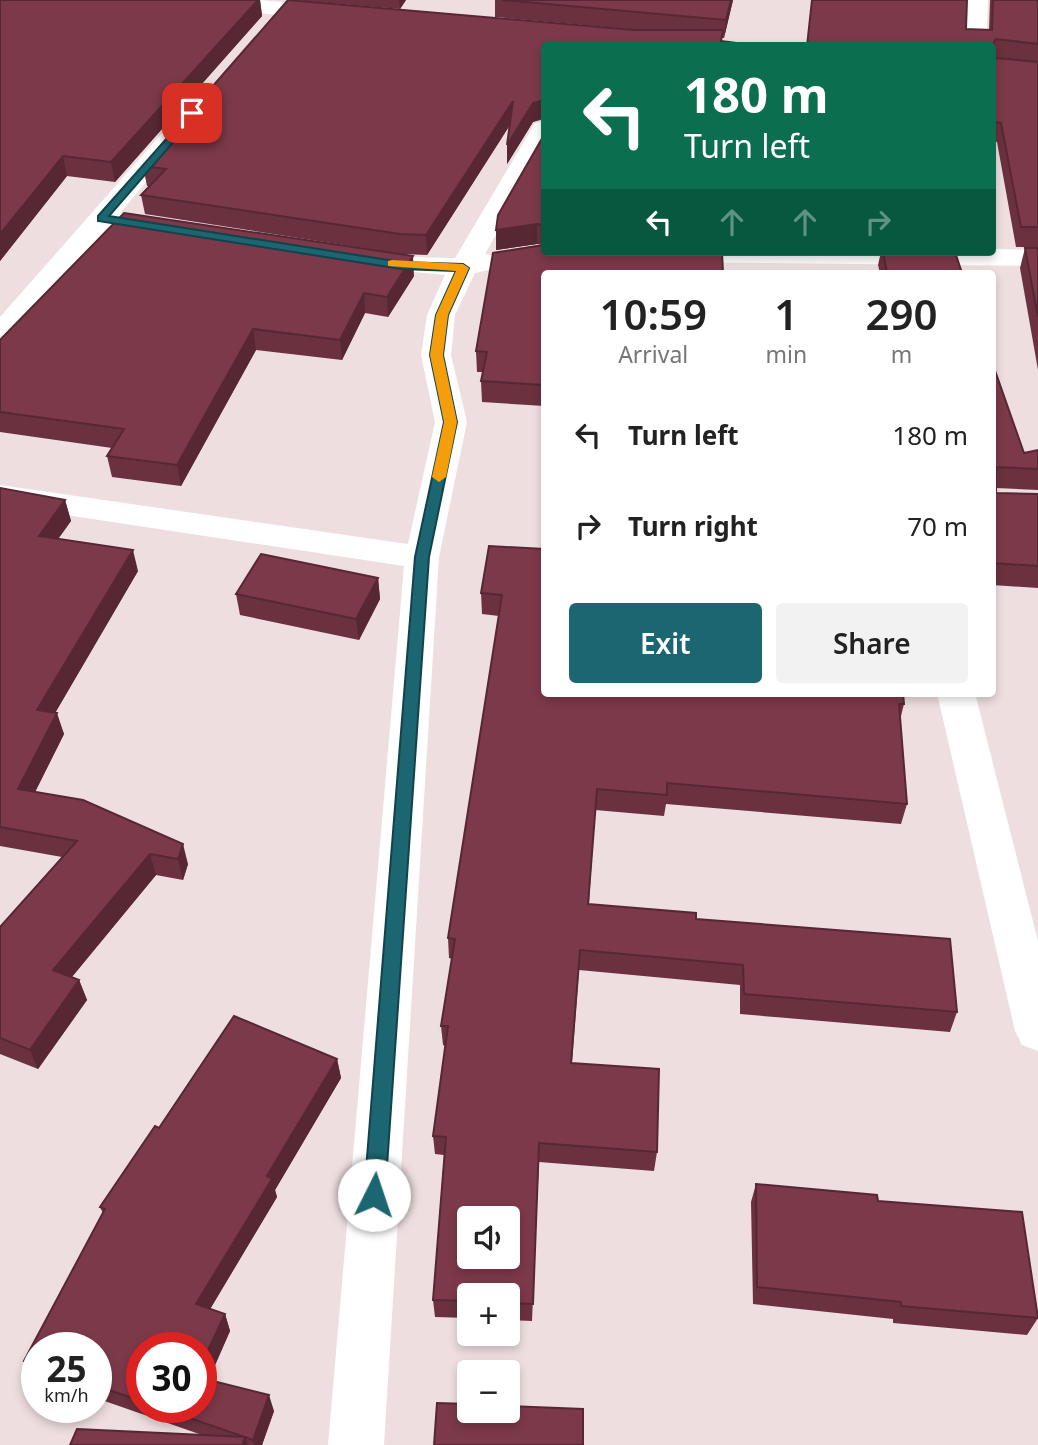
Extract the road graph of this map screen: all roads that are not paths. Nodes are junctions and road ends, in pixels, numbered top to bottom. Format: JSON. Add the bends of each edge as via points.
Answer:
{"nodes":[{"id":1,"x":187,"y":0,"type":"edge"},
{"id":2,"x":977,"y":0,"type":"edge"},
{"id":3,"x":283,"y":9,"type":"junction"},
{"id":4,"x":352,"y":15,"type":"edge"},
{"id":5,"x":265,"y":30,"type":"edge"},
{"id":6,"x":975,"y":42,"type":"edge"},
{"id":7,"x":192,"y":113,"type":"edge"},
{"id":8,"x":541,"y":133,"type":"edge"},
{"id":9,"x":102,"y":218,"type":"junction"},
{"id":10,"x":197,"y":233,"type":"edge"},
{"id":11,"x":333,"y":254,"type":"edge"},
{"id":12,"x":670,"y":256,"type":"edge"},
{"id":13,"x":513,"y":257,"type":"edge"},
{"id":14,"x":1038,"y":258,"type":"edge"},
{"id":15,"x":849,"y":263,"type":"edge"},
{"id":16,"x":463,"y":268,"type":"junction"},
{"id":17,"x":0,"y":335,"type":"edge"},
{"id":18,"x":0,"y":495,"type":"edge"},
{"id":19,"x":422,"y":557,"type":"junction"},
{"id":20,"x":957,"y":697,"type":"edge"},
{"id":21,"x":1038,"y":1031,"type":"edge"},
{"id":22,"x":356,"y":1445,"type":"edge"}],
"edges":[{"from":1,"to":3,"type":"street"},
{"from":2,"to":6,"type":"street"},
{"from":3,"to":4,"type":"street"},
{"from":3,"to":5,"type":"street"},
{"from":7,"to":9,"type":"street"},
{"from":8,"to":16,"type":"street"},
{"from":9,"to":10,"type":"street"},
{"from":9,"to":17,"type":"street"},
{"from":11,"to":16,"type":"street","via":[[401,265]]},
{"from":12,"to":15,"type":"street"},
{"from":13,"to":16,"type":"street"},
{"from":14,"to":15,"type":"street"},
{"from":16,"to":19,"type":"street","via":[[442,315],[436,355],[451,422]]},
{"from":18,"to":19,"type":"street"},
{"from":19,"to":22,"type":"street"},
{"from":20,"to":21,"type":"street"}]}
